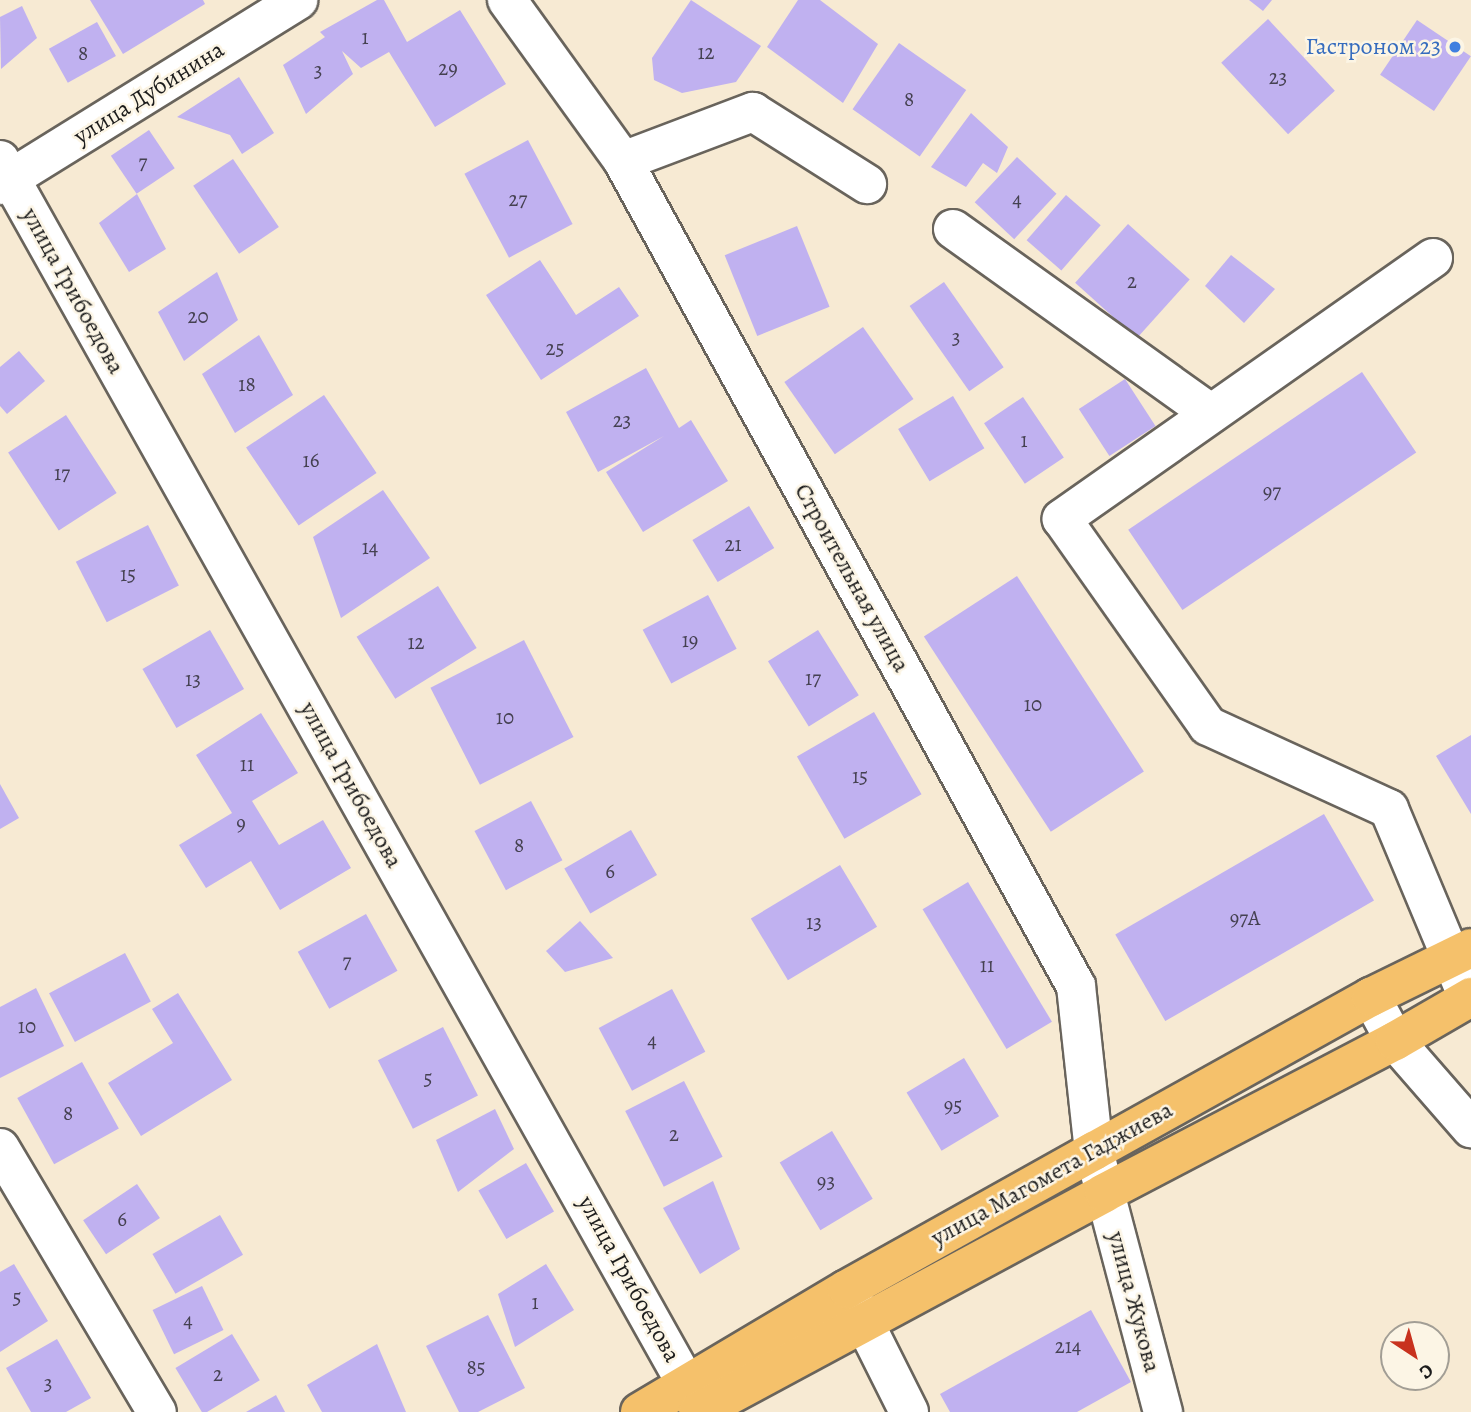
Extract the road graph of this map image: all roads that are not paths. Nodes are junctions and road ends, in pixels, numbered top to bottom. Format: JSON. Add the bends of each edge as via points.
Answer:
{"nodes":[{"id":1,"x":298,"y":0,"type":"edge"},
{"id":2,"x":507,"y":0,"type":"edge"},
{"id":3,"x":624,"y":161,"type":"junction"},
{"id":4,"x":3,"y":175,"type":"edge"},
{"id":5,"x":867,"y":184,"type":"dead end"},
{"id":6,"x":953,"y":229,"type":"dead end"},
{"id":7,"x":1433,"y":258,"type":"dead end"},
{"id":8,"x":1211,"y":414,"type":"junction"},
{"id":9,"x":1461,"y":952,"type":"edge"},
{"id":10,"x":1371,"y":997,"type":"junction"},
{"id":11,"x":1470,"y":997,"type":"edge"},
{"id":12,"x":1395,"y":1041,"type":"junction"},
{"id":13,"x":1471,"y":1128,"type":"edge"},
{"id":14,"x":0,"y":1148,"type":"edge"},
{"id":15,"x":1094,"y":1150,"type":"junction"},
{"id":16,"x":1104,"y":1193,"type":"junction"},
{"id":17,"x":856,"y":1305,"type":"junction"},
{"id":18,"x":696,"y":1402,"type":"edge"},
{"id":19,"x":157,"y":1412,"type":"edge"},
{"id":20,"x":640,"y":1412,"type":"edge"},
{"id":21,"x":909,"y":1412,"type":"edge"},
{"id":22,"x":1163,"y":1412,"type":"edge"}],
"edges":[{"from":1,"to":4,"type":"street","name":"улица Дубинина"},
{"from":2,"to":3,"type":"street","name":"Строительная улица"},
{"from":3,"to":5,"type":"street","via":[[753,112]]},
{"from":3,"to":15,"type":"street","name":"Строительная улица","via":[[1076,986]]},
{"from":4,"to":18,"type":"street","name":"улица Грибоедова"},
{"from":6,"to":8,"type":"street"},
{"from":7,"to":8,"type":"street"},
{"from":8,"to":9,"type":"street","via":[[1062,519],[1208,726],[1389,809]]},
{"from":9,"to":10,"type":"main road","name":"улица Магомета Гаджиева"},
{"from":9,"to":11,"type":"street"},
{"from":10,"to":12,"type":"street"},
{"from":10,"to":15,"type":"main road","name":"улица Магомета Гаджиева"},
{"from":11,"to":12,"type":"main road","name":"улица Магомета Гаджиева"},
{"from":12,"to":13,"type":"street"},
{"from":12,"to":16,"type":"main road","name":"улица Магомета Гаджиева"},
{"from":14,"to":19,"type":"street"},
{"from":15,"to":16,"type":"street","name":"Строительная улица"},
{"from":15,"to":17,"type":"main road","name":"улица Магомета Гаджиева"},
{"from":16,"to":17,"type":"main road","name":"улица Магомета Гаджиева"},
{"from":16,"to":22,"type":"street","name":"улица Жукова"},
{"from":17,"to":18,"type":"main road","name":"улица Магомета Гаджиева"},
{"from":17,"to":21,"type":"street"},
{"from":18,"to":20,"type":"main road","name":"улица Магомета Гаджиева"}]}
